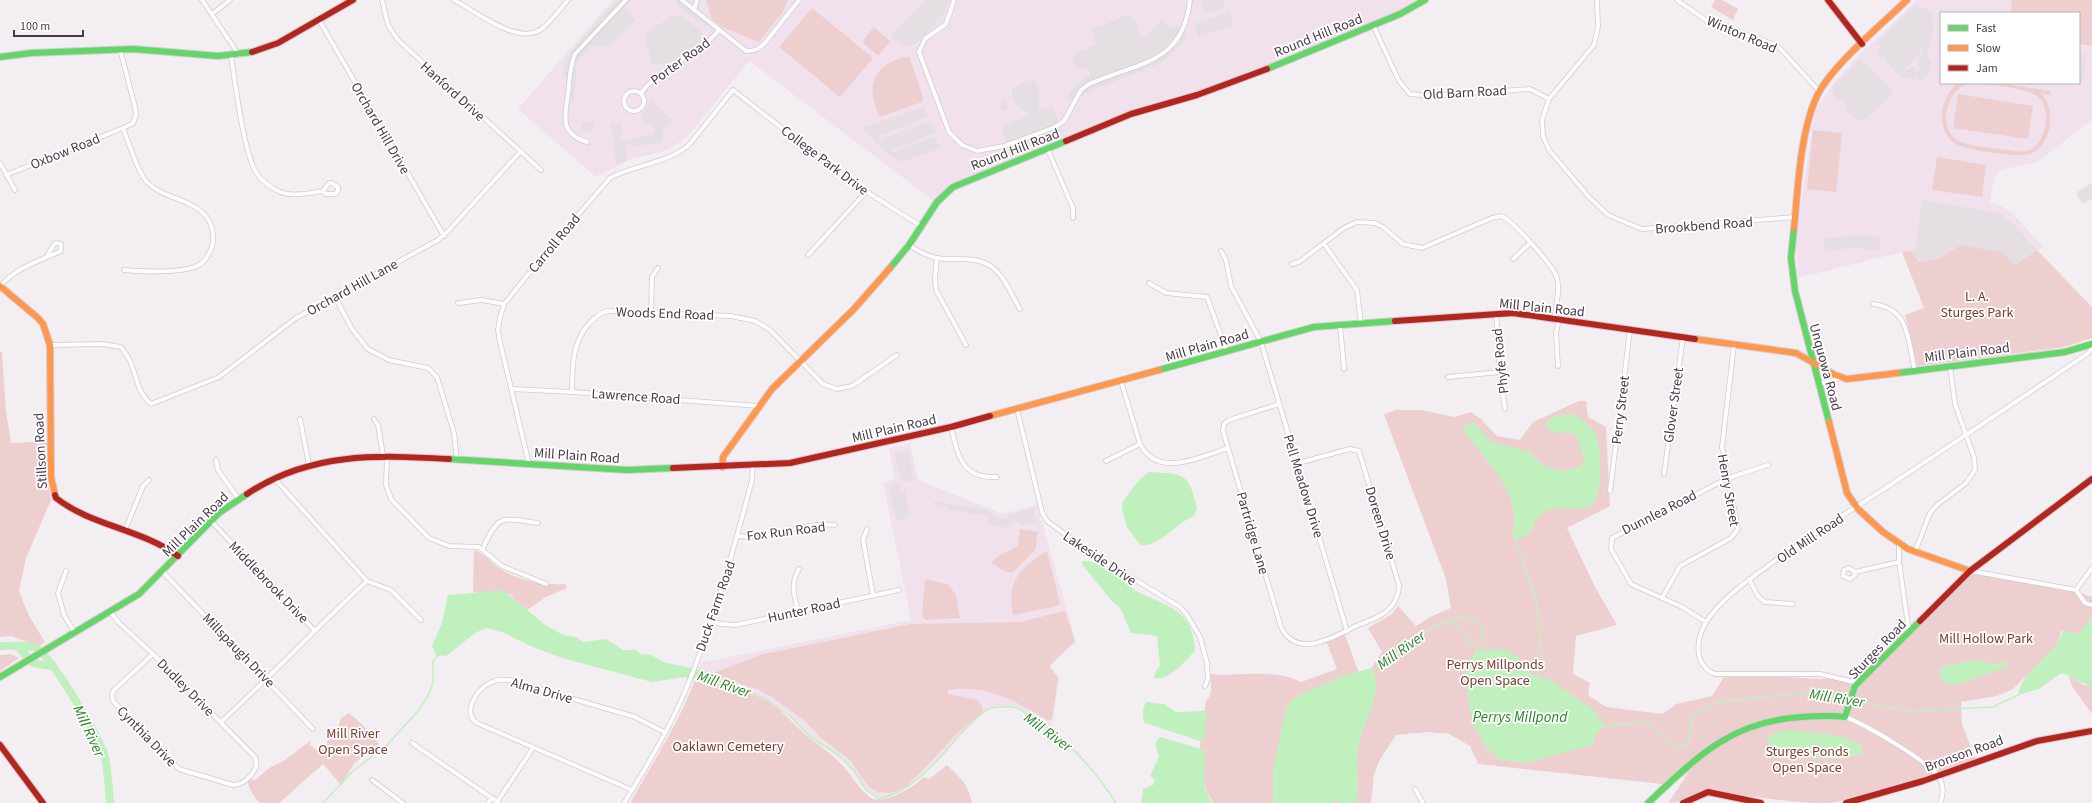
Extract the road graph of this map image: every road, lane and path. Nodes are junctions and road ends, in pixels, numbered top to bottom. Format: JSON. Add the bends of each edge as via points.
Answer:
{"nodes":[{"id":1,"x":202,"y":0,"type":"edge"},
{"id":2,"x":230,"y":0,"type":"edge"},
{"id":3,"x":353,"y":0,"type":"edge"},
{"id":4,"x":382,"y":0,"type":"edge"},
{"id":5,"x":454,"y":0,"type":"edge"},
{"id":6,"x":568,"y":0,"type":"edge"},
{"id":7,"x":626,"y":0,"type":"edge"},
{"id":8,"x":682,"y":0,"type":"edge"},
{"id":9,"x":697,"y":0,"type":"edge"},
{"id":10,"x":799,"y":0,"type":"edge"},
{"id":11,"x":954,"y":0,"type":"edge"},
{"id":12,"x":1190,"y":0,"type":"edge"},
{"id":13,"x":1426,"y":0,"type":"edge"},
{"id":14,"x":1597,"y":0,"type":"edge"},
{"id":15,"x":1677,"y":0,"type":"edge"},
{"id":16,"x":1828,"y":0,"type":"edge"},
{"id":17,"x":1907,"y":0,"type":"edge"},
{"id":18,"x":462,"y":2,"type":"edge"},
{"id":19,"x":694,"y":10,"type":"junction"},
{"id":20,"x":212,"y":14,"type":"junction"},
{"id":21,"x":319,"y":20,"type":"junction"},
{"id":22,"x":1373,"y":25,"type":"junction"},
{"id":23,"x":718,"y":30,"type":"junction"},
{"id":24,"x":1862,"y":44,"type":"junction"},
{"id":25,"x":120,"y":49,"type":"junction"},
{"id":26,"x":1,"y":55,"type":"edge"},
{"id":27,"x":239,"y":55,"type":"junction"},
{"id":28,"x":231,"y":56,"type":"junction"},
{"id":29,"x":733,"y":90,"type":"joint"},
{"id":30,"x":1819,"y":91,"type":"junction"},
{"id":31,"x":641,"y":93,"type":"junction"},
{"id":32,"x":1549,"y":99,"type":"junction"},
{"id":33,"x":123,"y":128,"type":"junction"},
{"id":34,"x":587,"y":142,"type":"dead end"},
{"id":35,"x":1048,"y":150,"type":"junction"},
{"id":36,"x":520,"y":152,"type":"junction"},
{"id":37,"x":0,"y":163,"type":"edge"},
{"id":38,"x":541,"y":170,"type":"dead end"},
{"id":39,"x":6,"y":175,"type":"junction"},
{"id":40,"x":15,"y":190,"type":"dead end"},
{"id":41,"x":323,"y":191,"type":"dead end"},
{"id":42,"x":866,"y":192,"type":"junction"},
{"id":43,"x":1073,"y":218,"type":"dead end"},
{"id":44,"x":1795,"y":218,"type":"junction"},
{"id":45,"x":921,"y":226,"type":"junction"},
{"id":46,"x":444,"y":236,"type":"junction"},
{"id":47,"x":1530,"y":243,"type":"junction"},
{"id":48,"x":1324,"y":244,"type":"junction"},
{"id":49,"x":909,"y":245,"type":"junction"},
{"id":50,"x":1222,"y":251,"type":"dead end"},
{"id":51,"x":47,"y":256,"type":"dead end"},
{"id":52,"x":808,"y":256,"type":"dead end"},
{"id":53,"x":937,"y":258,"type":"junction"},
{"id":54,"x":1513,"y":260,"type":"dead end"},
{"id":55,"x":1292,"y":264,"type":"dead end"},
{"id":56,"x":658,"y":268,"type":"dead end"},
{"id":57,"x":124,"y":270,"type":"dead end"},
{"id":58,"x":1149,"y":283,"type":"dead end"},
{"id":59,"x":0,"y":286,"type":"edge"},
{"id":60,"x":335,"y":297,"type":"junction"},
{"id":61,"x":458,"y":303,"type":"dead end"},
{"id":62,"x":504,"y":304,"type":"junction"},
{"id":63,"x":1873,"y":304,"type":"dead end"},
{"id":64,"x":1020,"y":309,"type":"dead end"},
{"id":65,"x":651,"y":312,"type":"junction"},
{"id":66,"x":1496,"y":313,"type":"junction"},
{"id":67,"x":1556,"y":319,"type":"junction"},
{"id":68,"x":1361,"y":323,"type":"junction"},
{"id":69,"x":1340,"y":324,"type":"junction"},
{"id":70,"x":1630,"y":330,"type":"junction"},
{"id":71,"x":1683,"y":337,"type":"junction"},
{"id":72,"x":1261,"y":342,"type":"junction"},
{"id":73,"x":1734,"y":344,"type":"junction"},
{"id":74,"x":2092,"y":344,"type":"edge"},
{"id":75,"x":50,"y":345,"type":"junction"},
{"id":76,"x":966,"y":345,"type":"dead end"},
{"id":77,"x":2092,"y":348,"type":"edge"},
{"id":78,"x":1227,"y":352,"type":"junction"},
{"id":79,"x":897,"y":354,"type":"dead end"},
{"id":80,"x":1812,"y":361,"type":"junction"},
{"id":81,"x":800,"y":362,"type":"junction"},
{"id":82,"x":1558,"y":366,"type":"dead end"},
{"id":83,"x":1950,"y":367,"type":"junction"},
{"id":84,"x":1344,"y":368,"type":"dead end"},
{"id":85,"x":1915,"y":371,"type":"junction"},
{"id":86,"x":1500,"y":372,"type":"junction"},
{"id":87,"x":1448,"y":377,"type":"dead end"},
{"id":88,"x":1843,"y":378,"type":"junction"},
{"id":89,"x":1121,"y":381,"type":"junction"},
{"id":90,"x":1818,"y":384,"type":"junction"},
{"id":91,"x":512,"y":389,"type":"junction"},
{"id":92,"x":572,"y":392,"type":"junction"},
{"id":93,"x":1279,"y":404,"type":"junction"},
{"id":94,"x":759,"y":406,"type":"junction"},
{"id":95,"x":1017,"y":409,"type":"junction"},
{"id":96,"x":1505,"y":409,"type":"dead end"},
{"id":97,"x":300,"y":419,"type":"dead end"},
{"id":98,"x":374,"y":419,"type":"dead end"},
{"id":99,"x":952,"y":427,"type":"junction"},
{"id":100,"x":1966,"y":436,"type":"junction"},
{"id":101,"x":1140,"y":444,"type":"junction"},
{"id":102,"x":1228,"y":448,"type":"junction"},
{"id":103,"x":385,"y":456,"type":"junction"},
{"id":104,"x":216,"y":460,"type":"dead end"},
{"id":105,"x":457,"y":460,"type":"junction"},
{"id":106,"x":1106,"y":461,"type":"dead end"},
{"id":107,"x":1298,"y":463,"type":"junction"},
{"id":108,"x":529,"y":464,"type":"junction"},
{"id":109,"x":309,"y":465,"type":"junction"},
{"id":110,"x":753,"y":465,"type":"junction"},
{"id":111,"x":1768,"y":465,"type":"dead end"},
{"id":112,"x":722,"y":467,"type":"junction"},
{"id":113,"x":1664,"y":474,"type":"dead end"},
{"id":114,"x":997,"y":477,"type":"dead end"},
{"id":115,"x":274,"y":478,"type":"junction"},
{"id":116,"x":1728,"y":478,"type":"junction"},
{"id":117,"x":2092,"y":479,"type":"edge"},
{"id":118,"x":149,"y":480,"type":"dead end"},
{"id":119,"x":1610,"y":491,"type":"dead end"},
{"id":120,"x":238,"y":498,"type":"junction"},
{"id":121,"x":1855,"y":507,"type":"junction"},
{"id":122,"x":211,"y":521,"type":"junction"},
{"id":123,"x":538,"y":523,"type":"dead end"},
{"id":124,"x":835,"y":525,"type":"dead end"},
{"id":125,"x":867,"y":529,"type":"dead end"},
{"id":126,"x":125,"y":530,"type":"junction"},
{"id":127,"x":737,"y":536,"type":"junction"},
{"id":128,"x":1899,"y":544,"type":"junction"},
{"id":129,"x":483,"y":548,"type":"junction"},
{"id":130,"x":1915,"y":552,"type":"junction"},
{"id":131,"x":178,"y":556,"type":"junction"},
{"id":132,"x":1899,"y":562,"type":"junction"},
{"id":133,"x":2092,"y":568,"type":"edge"},
{"id":134,"x":799,"y":569,"type":"dead end"},
{"id":135,"x":66,"y":571,"type":"dead end"},
{"id":136,"x":1970,"y":571,"type":"junction"},
{"id":137,"x":163,"y":572,"type":"junction"},
{"id":138,"x":1855,"y":572,"type":"dead end"},
{"id":139,"x":1749,"y":580,"type":"junction"},
{"id":140,"x":367,"y":581,"type":"junction"},
{"id":141,"x":546,"y":584,"type":"dead end"},
{"id":142,"x":899,"y":590,"type":"dead end"},
{"id":143,"x":2076,"y":590,"type":"junction"},
{"id":144,"x":873,"y":595,"type":"junction"},
{"id":145,"x":1662,"y":598,"type":"junction"},
{"id":146,"x":1793,"y":604,"type":"dead end"},
{"id":147,"x":2092,"y":605,"type":"edge"},
{"id":148,"x":798,"y":611,"type":"junction"},
{"id":149,"x":111,"y":612,"type":"junction"},
{"id":150,"x":421,"y":620,"type":"dead end"},
{"id":151,"x":710,"y":621,"type":"junction"},
{"id":152,"x":1706,"y":622,"type":"junction"},
{"id":153,"x":314,"y":630,"type":"junction"},
{"id":154,"x":1347,"y":631,"type":"junction"},
{"id":155,"x":75,"y":633,"type":"junction"},
{"id":156,"x":1910,"y":633,"type":"junction"},
{"id":157,"x":153,"y":654,"type":"junction"},
{"id":158,"x":0,"y":677,"type":"edge"},
{"id":159,"x":267,"y":679,"type":"junction"},
{"id":160,"x":1857,"y":685,"type":"junction"},
{"id":161,"x":1204,"y":686,"type":"dead end"},
{"id":162,"x":1845,"y":717,"type":"junction"},
{"id":163,"x":221,"y":722,"type":"junction"},
{"id":164,"x":313,"y":729,"type":"dead end"},
{"id":165,"x":2092,"y":731,"type":"edge"},
{"id":166,"x":664,"y":732,"type":"junction"},
{"id":167,"x":412,"y":743,"type":"dead end"},
{"id":168,"x":0,"y":745,"type":"edge"},
{"id":169,"x":533,"y":748,"type":"junction"},
{"id":170,"x":257,"y":763,"type":"joint"},
{"id":171,"x":1938,"y":776,"type":"junction"},
{"id":172,"x":372,"y":780,"type":"dead end"},
{"id":173,"x":1415,"y":789,"type":"dead end"},
{"id":174,"x":632,"y":790,"type":"junction"},
{"id":175,"x":492,"y":798,"type":"junction"},
{"id":176,"x":498,"y":802,"type":"edge"},
{"id":177,"x":42,"y":803,"type":"edge"},
{"id":178,"x":403,"y":803,"type":"edge"},
{"id":179,"x":488,"y":803,"type":"edge"},
{"id":180,"x":624,"y":803,"type":"edge"},
{"id":181,"x":1423,"y":803,"type":"edge"},
{"id":182,"x":1648,"y":803,"type":"edge"},
{"id":183,"x":1683,"y":803,"type":"edge"},
{"id":184,"x":1761,"y":803,"type":"edge"},
{"id":185,"x":1846,"y":803,"type":"edge"},
{"id":186,"x":1940,"y":803,"type":"edge"}],
"edges":[{"from":1,"to":20,"type":"street"},
{"from":2,"to":20,"type":"street"},
{"from":3,"to":21,"type":"main road"},
{"from":4,"to":36,"type":"street","name":"Hanford Drive","via":[[388,25],[398,40]]},
{"from":5,"to":18,"type":"street"},
{"from":6,"to":18,"type":"street","via":[[539,31],[525,34],[506,30]]},
{"from":7,"to":34,"type":"street","via":[[575,54],[571,63],[564,118],[572,135]]},
{"from":8,"to":19,"type":"street"},
{"from":9,"to":19,"type":"street"},
{"from":10,"to":23,"type":"street","via":[[765,43],[756,50],[746,50]]},
{"from":11,"to":12,"type":"street","via":[[946,24],[925,39],[919,52],[949,132],[962,145],[977,151],[985,151],[1055,127],[1064,121],[1081,90],[1103,78],[1160,56],[1176,42],[1185,26]]},
{"from":13,"to":22,"type":"main road","name":"Round Hill Road"},
{"from":14,"to":32,"type":"street","name":"Brookbend Road","via":[[1598,27],[1594,45]]},
{"from":15,"to":30,"type":"street","name":"Winton Road","via":[[1706,20],[1778,46]]},
{"from":16,"to":24,"type":"main road"},
{"from":17,"to":24,"type":"main road","name":"Unquowa Road"},
{"from":19,"to":23,"type":"street"},
{"from":20,"to":27,"type":"street"},
{"from":21,"to":27,"type":"main road","via":[[266,48]]},
{"from":21,"to":46,"type":"street","name":"Orchard Hill Drive"},
{"from":22,"to":32,"type":"street","name":"Old Barn Road","via":[[1399,81],[1410,94],[1433,96],[1530,89]]},
{"from":22,"to":35,"type":"main road","name":"Round Hill Road","via":[[1216,88],[1131,114]]},
{"from":23,"to":31,"type":"street","name":"Porter Road","via":[[698,51],[656,77]]},
{"from":24,"to":30,"type":"main road","name":"Unquowa Road","via":[[1836,69]]},
{"from":25,"to":26,"type":"main road"},
{"from":25,"to":28,"type":"main road"},
{"from":25,"to":33,"type":"street","via":[[136,111],[133,123]]},
{"from":27,"to":28,"type":"main road"},
{"from":28,"to":41,"type":"street","via":[[248,154],[257,175],[281,192],[299,194]]},
{"from":29,"to":42,"type":"street","name":"College Park Drive"},
{"from":29,"to":62,"type":"street","name":"Carroll Road","via":[[681,152],[657,162],[622,171],[610,178]]},
{"from":30,"to":44,"type":"main road","name":"Unquowa Road","via":[[1806,127]]},
{"from":31,"to":31,"type":"street","name":"Porter Road","via":[[632,90],[626,94],[624,104],[635,111],[643,106],[644,97]]},
{"from":32,"to":44,"type":"street","name":"Brookbend Road","via":[[1542,120],[1543,136],[1549,150],[1589,197],[1608,215],[1618,220],[1642,229],[1654,229]]},
{"from":33,"to":39,"type":"street","name":"Oxbow Road"},
{"from":33,"to":57,"type":"street","via":[[144,180],[200,210],[209,219],[214,233],[206,259],[197,266],[145,272]]},
{"from":35,"to":43,"type":"street","via":[[1073,208]]},
{"from":35,"to":45,"type":"main road","name":"Round Hill Road","via":[[953,187],[937,202]]},
{"from":36,"to":38,"type":"street","name":"Hanford Drive"},
{"from":36,"to":46,"type":"street","name":"Orchard Hill Lane"},
{"from":37,"to":39,"type":"street"},
{"from":39,"to":40,"type":"street"},
{"from":42,"to":45,"type":"street","name":"College Park Drive"},
{"from":42,"to":52,"type":"street"},
{"from":44,"to":80,"type":"main road","name":"Unquowa Road","via":[[1791,258],[1795,291]]},
{"from":45,"to":49,"type":"main road","name":"Round Hill Road"},
{"from":46,"to":60,"type":"street","name":"Orchard Hill Lane"},
{"from":47,"to":48,"type":"street","via":[[1508,219],[1500,216],[1453,233],[1422,248],[1397,241],[1379,224],[1369,222],[1349,225]]},
{"from":47,"to":54,"type":"street"},
{"from":47,"to":67,"type":"street","via":[[1557,278]]},
{"from":48,"to":55,"type":"street","via":[[1299,262]]},
{"from":48,"to":68,"type":"street","via":[[1357,290]]},
{"from":49,"to":53,"type":"street","via":[[921,253]]},
{"from":49,"to":81,"type":"main road","name":"Round Hill Road","via":[[854,309]]},
{"from":50,"to":72,"type":"street","name":"Pell Meadow Drive","via":[[1231,286]]},
{"from":51,"to":59,"type":"street","via":[[13,273]]},
{"from":53,"to":64,"type":"street","via":[[976,261],[992,267]]},
{"from":53,"to":76,"type":"street","via":[[935,282],[938,294]]},
{"from":56,"to":65,"type":"street","via":[[652,276]]},
{"from":58,"to":78,"type":"street","via":[[1166,293],[1207,297]]},
{"from":59,"to":75,"type":"main road","name":"Stillson Road","via":[[38,318],[43,324]]},
{"from":60,"to":75,"type":"street","name":"Orchard Hill Lane","via":[[296,318],[219,377],[151,404],[144,398],[130,362],[121,347],[102,344]]},
{"from":60,"to":105,"type":"street","via":[[352,329],[368,349],[389,360],[428,368],[437,377],[454,433]]},
{"from":61,"to":62,"type":"street","via":[[482,300]]},
{"from":62,"to":91,"type":"street","name":"Carroll Road","via":[[498,330]]},
{"from":63,"to":85,"type":"street","via":[[1885,305],[1903,320]]},
{"from":65,"to":81,"type":"street","name":"Woods End Road","via":[[731,316],[755,321],[770,330]]},
{"from":65,"to":92,"type":"street","name":"Woods End Road","via":[[607,311],[598,314],[590,322],[575,346]]},
{"from":66,"to":67,"type":"main road","name":"Mill Plain Road"},
{"from":66,"to":68,"type":"main road","name":"Mill Plain Road"},
{"from":66,"to":86,"type":"street","name":"Phyfe Road"},
{"from":67,"to":70,"type":"main road","name":"Mill Plain Road"},
{"from":67,"to":82,"type":"street"},
{"from":68,"to":69,"type":"main road","name":"Mill Plain Road"},
{"from":69,"to":72,"type":"main road","name":"Mill Plain Road","via":[[1314,327]]},
{"from":69,"to":84,"type":"street"},
{"from":70,"to":71,"type":"main road","name":"Mill Plain Road"},
{"from":70,"to":119,"type":"street","name":"Perry Street"},
{"from":71,"to":73,"type":"main road","name":"Mill Plain Road"},
{"from":71,"to":113,"type":"street","name":"Glover Street"},
{"from":72,"to":78,"type":"main road","name":"Mill Plain Road"},
{"from":72,"to":93,"type":"street","name":"Pell Meadow Drive"},
{"from":73,"to":80,"type":"main road","name":"Mill Plain Road","via":[[1796,353]]},
{"from":73,"to":116,"type":"street","name":"Henry Street","via":[[1722,444]]},
{"from":74,"to":83,"type":"main road","name":"Mill Plain Road","via":[[2065,352]]},
{"from":75,"to":126,"type":"main road","name":"Stillson Road","via":[[51,477],[54,494],[59,502],[70,509]]},
{"from":77,"to":100,"type":"street","name":"Old Mill Road","via":[[2087,354]]},
{"from":78,"to":89,"type":"main road","name":"Mill Plain Road"},
{"from":79,"to":81,"type":"street","name":"Woods End Road","via":[[852,386],[842,389],[823,384]]},
{"from":80,"to":88,"type":"main road","name":"Mill Plain Road"},
{"from":80,"to":90,"type":"main road","name":"Unquowa Road"},
{"from":81,"to":94,"type":"main road","name":"Round Hill Road","via":[[772,389]]},
{"from":83,"to":85,"type":"main road","name":"Mill Plain Road"},
{"from":83,"to":100,"type":"street","via":[[1955,404]]},
{"from":85,"to":88,"type":"main road","name":"Mill Plain Road"},
{"from":86,"to":87,"type":"street"},
{"from":86,"to":96,"type":"street","name":"Phyfe Road"},
{"from":88,"to":90,"type":"street","name":"Mill Plain Road"},
{"from":89,"to":95,"type":"main road","name":"Mill Plain Road"},
{"from":89,"to":101,"type":"street"},
{"from":90,"to":121,"type":"main road","name":"Unquowa Road","via":[[1847,494]]},
{"from":91,"to":92,"type":"street","name":"Lawrence Road"},
{"from":91,"to":108,"type":"street","name":"Carroll Road"},
{"from":92,"to":94,"type":"street","name":"Lawrence Road"},
{"from":93,"to":102,"type":"street","name":"Partridge Lane","via":[[1225,422],[1223,431]]},
{"from":93,"to":107,"type":"street","name":"Pell Meadow Drive"},
{"from":94,"to":112,"type":"main road","name":"Round Hill Road","via":[[724,458]]},
{"from":95,"to":99,"type":"main road","name":"Mill Plain Road"},
{"from":95,"to":161,"type":"street","name":"Lakeside Drive","via":[[1046,521],[1091,553],[1180,607],[1194,624],[1200,637],[1207,663],[1208,679]]},
{"from":97,"to":109,"type":"street"},
{"from":98,"to":103,"type":"street","via":[[378,425]]},
{"from":99,"to":110,"type":"main road","name":"Mill Plain Road","via":[[803,460]]},
{"from":99,"to":114,"type":"street","via":[[959,458],[964,466],[981,477]]},
{"from":100,"to":121,"type":"street","name":"Old Mill Road"},
{"from":100,"to":130,"type":"street","via":[[1975,461],[1974,474],[1932,510]]},
{"from":101,"to":102,"type":"street","via":[[1150,456],[1168,464],[1176,464]]},
{"from":101,"to":106,"type":"street"},
{"from":102,"to":154,"type":"street","name":"Partridge Lane","via":[[1284,633],[1297,643],[1310,645]]},
{"from":103,"to":105,"type":"main road","name":"Mill Plain Road"},
{"from":103,"to":109,"type":"main road","name":"Mill Plain Road","via":[[353,456]]},
{"from":103,"to":129,"type":"street","via":[[389,494],[395,504],[424,534],[448,546]]},
{"from":104,"to":120,"type":"street","via":[[218,470]]},
{"from":105,"to":108,"type":"main road","name":"Mill Plain Road"},
{"from":107,"to":154,"type":"street","name":"Pell Meadow Drive"},
{"from":107,"to":154,"type":"street","name":"Doreen Drive","via":[[1350,448],[1358,451],[1398,578],[1398,592],[1390,608]]},
{"from":108,"to":112,"type":"main road","name":"Mill Plain Road","via":[[627,470]]},
{"from":109,"to":115,"type":"main road","name":"Mill Plain Road"},
{"from":110,"to":112,"type":"main road","name":"Mill Plain Road"},
{"from":110,"to":127,"type":"street","name":"Duck Farm Road","via":[[752,480]]},
{"from":111,"to":116,"type":"street","name":"Dunnlea Road"},
{"from":115,"to":120,"type":"main road","name":"Mill Plain Road"},
{"from":115,"to":140,"type":"street"},
{"from":116,"to":145,"type":"street","name":"Henry Street","via":[[1737,518],[1737,531],[1731,538],[1680,566]]},
{"from":116,"to":145,"type":"street","name":"Dunnlea Road","via":[[1612,538],[1611,549],[1629,581]]},
{"from":117,"to":136,"type":"main road","name":"Sturges Road"},
{"from":118,"to":126,"type":"street","via":[[143,486]]},
{"from":120,"to":122,"type":"main road","name":"Mill Plain Road"},
{"from":121,"to":128,"type":"main road","name":"Unquowa Road"},
{"from":121,"to":139,"type":"street","name":"Old Mill Road"},
{"from":122,"to":131,"type":"main road","name":"Mill Plain Road"},
{"from":122,"to":153,"type":"street","name":"Middlebrook Drive"},
{"from":123,"to":129,"type":"street","via":[[509,519],[500,521],[491,530]]},
{"from":124,"to":127,"type":"street","name":"Fox Run Road","via":[[824,524],[760,536]]},
{"from":125,"to":144,"type":"street","via":[[863,540]]},
{"from":126,"to":131,"type":"main road","name":"Stillson Road","via":[[163,545]]},
{"from":127,"to":151,"type":"street","name":"Duck Farm Road"},
{"from":128,"to":130,"type":"main road","name":"Unquowa Road"},
{"from":128,"to":132,"type":"street"},
{"from":129,"to":141,"type":"street","via":[[502,566]]},
{"from":130,"to":136,"type":"main road","name":"Unquowa Road"},
{"from":131,"to":137,"type":"main road","name":"Mill Plain Road"},
{"from":132,"to":138,"type":"street"},
{"from":132,"to":156,"type":"street"},
{"from":133,"to":143,"type":"street"},
{"from":134,"to":148,"type":"street","via":[[794,577],[793,587]]},
{"from":135,"to":155,"type":"street","via":[[58,593],[64,615]]},
{"from":136,"to":143,"type":"street","name":"Unquowa Road"},
{"from":136,"to":156,"type":"main road","name":"Sturges Road"},
{"from":137,"to":149,"type":"main road","name":"Mill Plain Road","via":[[139,594]]},
{"from":137,"to":159,"type":"street","name":"Millspaugh Drive"},
{"from":139,"to":146,"type":"street","via":[[1758,596],[1765,602]]},
{"from":139,"to":152,"type":"street","name":"Old Mill Road"},
{"from":140,"to":150,"type":"street","via":[[391,590]]},
{"from":140,"to":153,"type":"street","name":"Middlebrook Drive"},
{"from":142,"to":144,"type":"street","name":"Hunter Road"},
{"from":143,"to":147,"type":"street","via":[[2082,601]]},
{"from":144,"to":148,"type":"street","name":"Hunter Road"},
{"from":145,"to":152,"type":"street","name":"Dunnlea Road"},
{"from":148,"to":151,"type":"street","name":"Hunter Road","via":[[736,625]]},
{"from":149,"to":155,"type":"main road","name":"Mill Plain Road"},
{"from":149,"to":157,"type":"street","name":"Dudley Drive","via":[[118,622]]},
{"from":151,"to":166,"type":"street","name":"Duck Farm Road","via":[[687,685]]},
{"from":152,"to":160,"type":"street","name":"Old Mill Road","via":[[1698,652],[1701,661],[1714,673],[1820,674]]},
{"from":153,"to":159,"type":"street"},
{"from":155,"to":158,"type":"main road","name":"Mill Plain Road"},
{"from":156,"to":160,"type":"main road","name":"Sturges Road"},
{"from":157,"to":163,"type":"street","name":"Dudley Drive"},
{"from":157,"to":170,"type":"street","name":"Cynthia Drive","via":[[113,692],[112,699],[115,704],[179,769],[236,785],[254,771]]},
{"from":159,"to":163,"type":"street"},
{"from":159,"to":164,"type":"street","name":"Millspaugh Drive"},
{"from":160,"to":162,"type":"main road","name":"Sturges Road"},
{"from":162,"to":171,"type":"street","via":[[1874,730]]},
{"from":162,"to":182,"type":"main road","via":[[1796,716],[1770,720],[1735,732],[1708,749]]},
{"from":163,"to":170,"type":"street","name":"Dudley Drive","via":[[253,755]]},
{"from":165,"to":171,"type":"main road","name":"Bronson Road","via":[[2035,740]]},
{"from":166,"to":169,"type":"street","name":"Alma Drive","via":[[635,717],[509,680],[494,681],[485,686],[470,708],[474,720]]},
{"from":166,"to":174,"type":"street","name":"Duck Farm Road"},
{"from":167,"to":175,"type":"street"},
{"from":168,"to":177,"type":"main road"},
{"from":169,"to":174,"type":"street","name":"Alma Drive"},
{"from":169,"to":176,"type":"street"},
{"from":171,"to":185,"type":"main road","name":"Bronson Road"},
{"from":171,"to":186,"type":"street","via":[[1943,790]]},
{"from":172,"to":178,"type":"street"},
{"from":173,"to":181,"type":"street"},
{"from":174,"to":180,"type":"street","name":"Duck Farm Road"},
{"from":175,"to":176,"type":"street"},
{"from":175,"to":179,"type":"street"},
{"from":183,"to":184,"type":"main road","via":[[1708,792]]}]}
